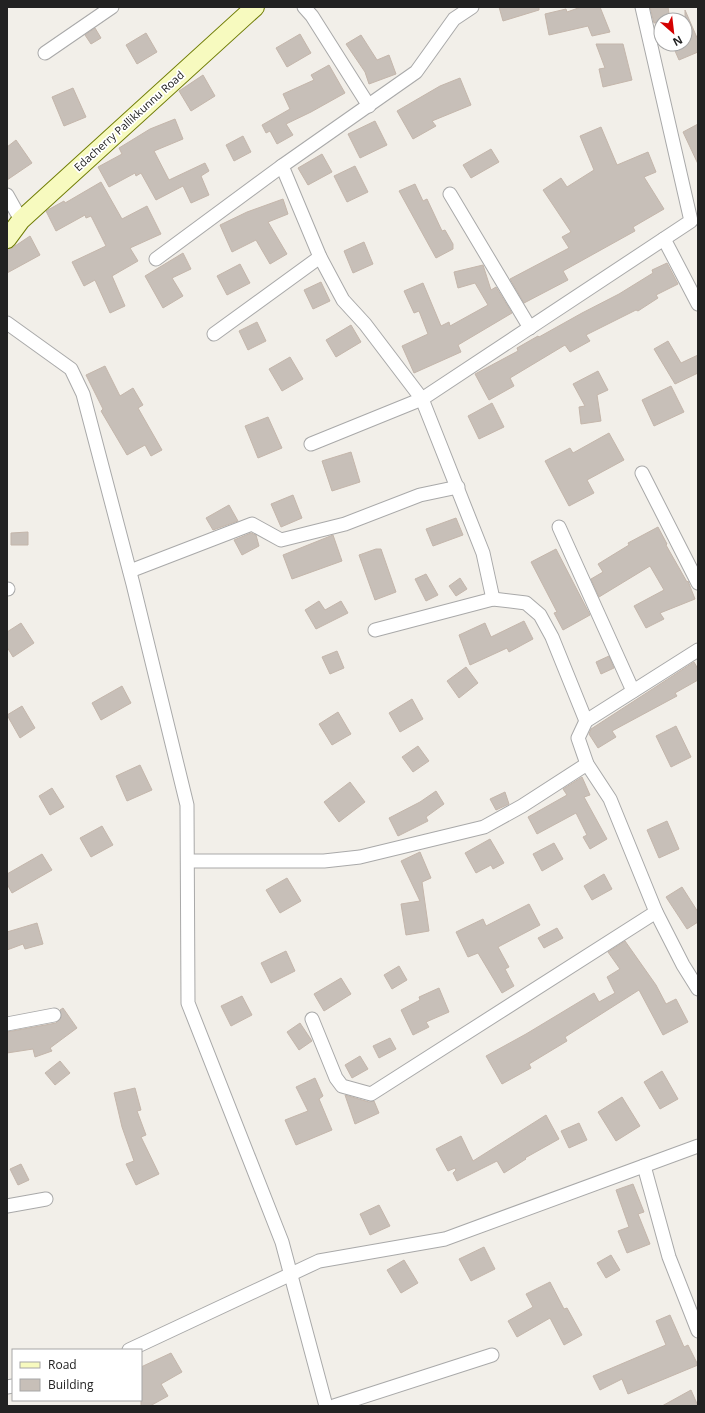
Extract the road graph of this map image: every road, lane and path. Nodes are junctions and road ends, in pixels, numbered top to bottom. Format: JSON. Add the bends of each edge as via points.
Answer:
{"nodes":[{"id":1,"x":112,"y":7,"type":"edge"},
{"id":2,"x":255,"y":7,"type":"edge"},
{"id":3,"x":304,"y":7,"type":"edge"},
{"id":4,"x":472,"y":7,"type":"edge"},
{"id":5,"x":642,"y":7,"type":"edge"},
{"id":6,"x":45,"y":53,"type":"dead end"},
{"id":7,"x":369,"y":106,"type":"junction"},
{"id":8,"x":282,"y":166,"type":"junction"},
{"id":9,"x":450,"y":194,"type":"dead end"},
{"id":10,"x":7,"y":195,"type":"edge"},
{"id":11,"x":694,"y":219,"type":"edge"},
{"id":12,"x":21,"y":220,"type":"junction"},
{"id":13,"x":7,"y":239,"type":"edge"},
{"id":14,"x":664,"y":239,"type":"junction"},
{"id":15,"x":320,"y":257,"type":"junction"},
{"id":16,"x":156,"y":259,"type":"dead end"},
{"id":17,"x":698,"y":304,"type":"edge"},
{"id":18,"x":7,"y":323,"type":"edge"},
{"id":19,"x":530,"y":328,"type":"junction"},
{"id":20,"x":214,"y":334,"type":"dead end"},
{"id":21,"x":422,"y":399,"type":"junction"},
{"id":22,"x":311,"y":444,"type":"dead end"},
{"id":23,"x":642,"y":473,"type":"dead end"},
{"id":24,"x":458,"y":487,"type":"junction"},
{"id":25,"x":559,"y":527,"type":"dead end"},
{"id":26,"x":130,"y":571,"type":"junction"},
{"id":27,"x":698,"y":583,"type":"edge"},
{"id":28,"x":493,"y":599,"type":"junction"},
{"id":29,"x":375,"y":630,"type":"dead end"},
{"id":30,"x":698,"y":650,"type":"edge"},
{"id":31,"x":633,"y":691,"type":"junction"},
{"id":32,"x":586,"y":720,"type":"junction"},
{"id":33,"x":587,"y":764,"type":"junction"},
{"id":34,"x":188,"y":861,"type":"junction"},
{"id":35,"x":656,"y":912,"type":"junction"},
{"id":36,"x":698,"y":989,"type":"edge"},
{"id":37,"x":54,"y":1015,"type":"dead end"},
{"id":38,"x":312,"y":1019,"type":"dead end"},
{"id":39,"x":7,"y":1024,"type":"edge"},
{"id":40,"x":698,"y":1146,"type":"edge"},
{"id":41,"x":644,"y":1166,"type":"junction"},
{"id":42,"x":46,"y":1199,"type":"dead end"},
{"id":43,"x":7,"y":1206,"type":"edge"},
{"id":44,"x":291,"y":1275,"type":"junction"},
{"id":45,"x":698,"y":1331,"type":"edge"},
{"id":46,"x":131,"y":1349,"type":"edge"},
{"id":47,"x":492,"y":1355,"type":"dead end"},
{"id":48,"x":326,"y":1406,"type":"edge"},
{"id":49,"x":334,"y":1406,"type":"edge"}],
"edges":[{"from":1,"to":6,"type":"street"},
{"from":2,"to":12,"type":"main road","name":"Edacherry Pallikkunnu Road"},
{"from":3,"to":7,"type":"street"},
{"from":4,"to":7,"type":"street","via":[[454,19],[416,72]]},
{"from":5,"to":11,"type":"street"},
{"from":7,"to":8,"type":"street"},
{"from":8,"to":15,"type":"street"},
{"from":8,"to":16,"type":"street"},
{"from":9,"to":19,"type":"street"},
{"from":10,"to":12,"type":"street"},
{"from":11,"to":14,"type":"street"},
{"from":12,"to":13,"type":"main road","name":"Edacherry Pallikkunnu Road"},
{"from":14,"to":17,"type":"street"},
{"from":14,"to":19,"type":"street"},
{"from":15,"to":20,"type":"street"},
{"from":15,"to":21,"type":"street","via":[[344,300]]},
{"from":18,"to":26,"type":"street","via":[[70,369],[83,394]]},
{"from":19,"to":21,"type":"street"},
{"from":21,"to":22,"type":"street"},
{"from":21,"to":24,"type":"street"},
{"from":23,"to":27,"type":"street"},
{"from":24,"to":26,"type":"street","via":[[420,495],[345,524],[281,540],[252,524]]},
{"from":24,"to":28,"type":"street","via":[[483,553]]},
{"from":25,"to":31,"type":"street"},
{"from":26,"to":34,"type":"street","via":[[187,805]]},
{"from":28,"to":29,"type":"street"},
{"from":28,"to":32,"type":"street","via":[[526,603],[540,615],[552,637]]},
{"from":30,"to":31,"type":"street"},
{"from":31,"to":32,"type":"street"},
{"from":32,"to":33,"type":"street","via":[[578,738]]},
{"from":33,"to":34,"type":"street","via":[[484,827],[360,857],[324,862]]},
{"from":33,"to":35,"type":"street","via":[[610,799]]},
{"from":34,"to":44,"type":"street","via":[[188,1003],[282,1242]]},
{"from":35,"to":36,"type":"street","via":[[683,966]]},
{"from":35,"to":38,"type":"street","via":[[371,1094],[342,1086],[336,1078]]},
{"from":37,"to":39,"type":"street"},
{"from":40,"to":41,"type":"street"},
{"from":41,"to":44,"type":"street","via":[[445,1239],[319,1261]]},
{"from":41,"to":45,"type":"street","via":[[669,1257]]},
{"from":42,"to":43,"type":"street"},
{"from":44,"to":46,"type":"street"},
{"from":44,"to":48,"type":"street"},
{"from":47,"to":49,"type":"street"}]}
